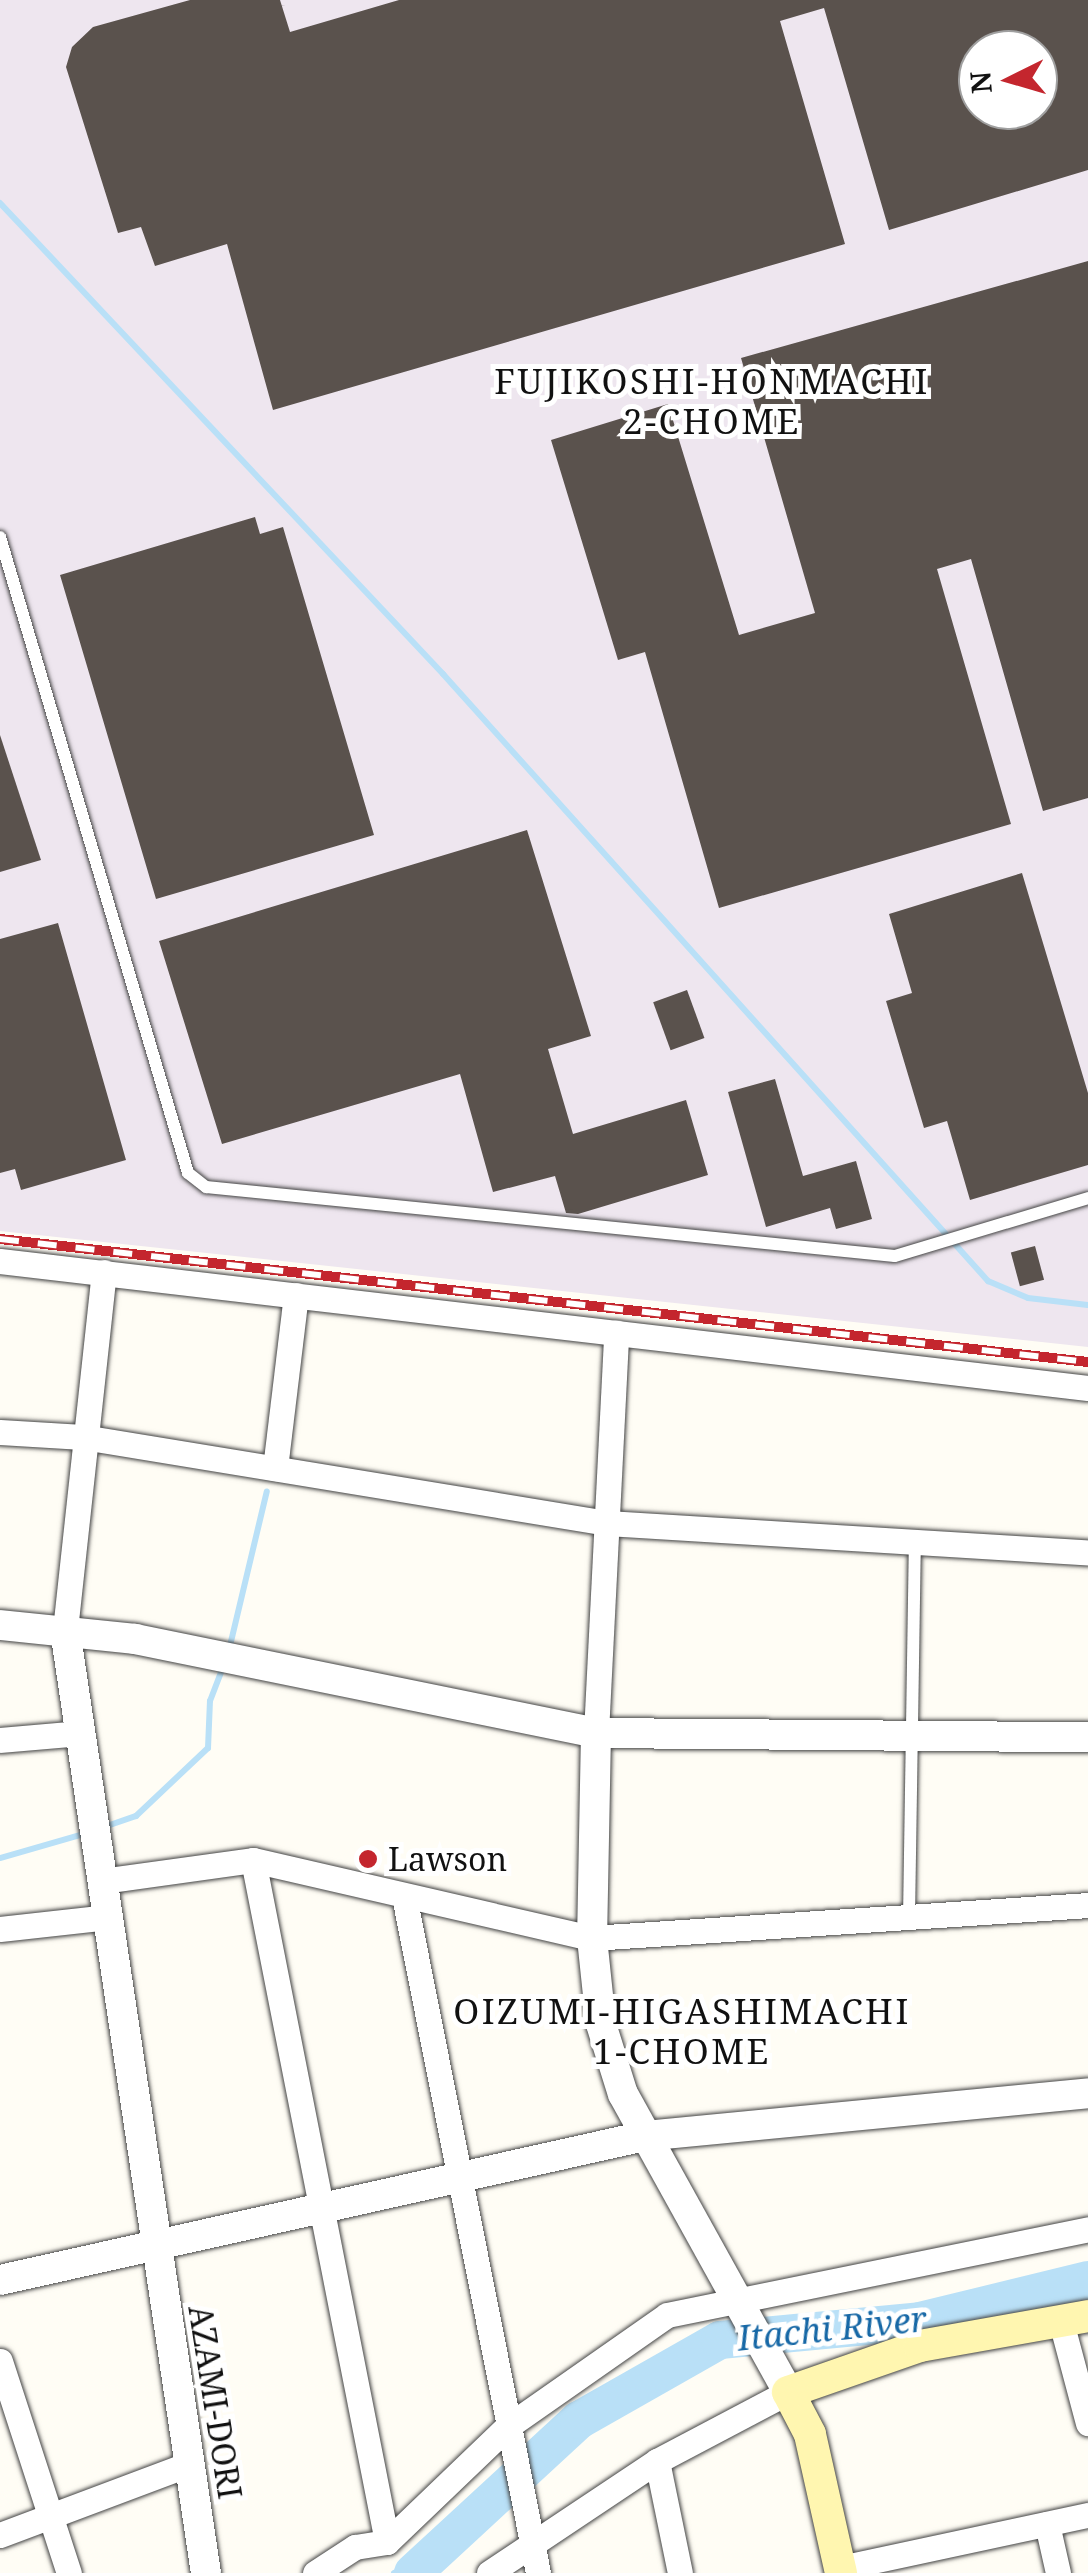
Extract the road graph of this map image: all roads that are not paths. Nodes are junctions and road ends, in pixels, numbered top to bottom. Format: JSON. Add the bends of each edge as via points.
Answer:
{"nodes":[{"id":1,"x":0,"y":537,"type":"edge"},
{"id":2,"x":1088,"y":1198,"type":"edge"},
{"id":3,"x":0,"y":1262,"type":"edge"},
{"id":4,"x":104,"y":1272,"type":"junction"},
{"id":5,"x":296,"y":1294,"type":"junction"},
{"id":6,"x":616,"y":1332,"type":"junction"},
{"id":7,"x":1088,"y":1388,"type":"edge"},
{"id":8,"x":0,"y":1432,"type":"edge"},
{"id":9,"x":83,"y":1437,"type":"junction"},
{"id":10,"x":276,"y":1468,"type":"junction"},
{"id":11,"x":607,"y":1523,"type":"junction"},
{"id":12,"x":915,"y":1542,"type":"junction"},
{"id":13,"x":1088,"y":1552,"type":"edge"},
{"id":14,"x":0,"y":1625,"type":"edge"},
{"id":15,"x":65,"y":1630,"type":"junction"},
{"id":16,"x":596,"y":1732,"type":"junction"},
{"id":17,"x":80,"y":1733,"type":"junction"},
{"id":18,"x":910,"y":1737,"type":"junction"},
{"id":19,"x":1088,"y":1737,"type":"edge"},
{"id":20,"x":0,"y":1740,"type":"edge"},
{"id":21,"x":253,"y":1860,"type":"junction"},
{"id":22,"x":102,"y":1881,"type":"junction"},
{"id":23,"x":404,"y":1896,"type":"junction"},
{"id":24,"x":1088,"y":1905,"type":"edge"},
{"id":25,"x":108,"y":1916,"type":"junction"},
{"id":26,"x":909,"y":1917,"type":"junction"},
{"id":27,"x":0,"y":1929,"type":"edge"},
{"id":28,"x":592,"y":1938,"type":"junction"},
{"id":29,"x":1088,"y":2094,"type":"edge"},
{"id":30,"x":645,"y":2136,"type":"junction"},
{"id":31,"x":458,"y":2176,"type":"junction"},
{"id":32,"x":323,"y":2206,"type":"junction"},
{"id":33,"x":1088,"y":2229,"type":"edge"},
{"id":34,"x":156,"y":2241,"type":"junction"},
{"id":35,"x":0,"y":2280,"type":"edge"},
{"id":36,"x":738,"y":2302,"type":"junction"},
{"id":37,"x":1074,"y":2317,"type":"edge"},
{"id":38,"x":0,"y":2362,"type":"edge"},
{"id":39,"x":786,"y":2387,"type":"junction"},
{"id":40,"x":1088,"y":2423,"type":"edge"},
{"id":41,"x":507,"y":2427,"type":"junction"},
{"id":42,"x":657,"y":2462,"type":"junction"},
{"id":43,"x":189,"y":2464,"type":"junction"},
{"id":44,"x":1088,"y":2514,"type":"edge"},
{"id":45,"x":52,"y":2521,"type":"junction"},
{"id":46,"x":1047,"y":2524,"type":"junction"},
{"id":47,"x":529,"y":2528,"type":"junction"},
{"id":48,"x":0,"y":2535,"type":"edge"},
{"id":49,"x":387,"y":2542,"type":"junction"},
{"id":50,"x":840,"y":2570,"type":"edge"},
{"id":51,"x":70,"y":2573,"type":"edge"},
{"id":52,"x":206,"y":2573,"type":"edge"},
{"id":53,"x":315,"y":2573,"type":"edge"},
{"id":54,"x":489,"y":2573,"type":"edge"},
{"id":55,"x":538,"y":2573,"type":"edge"},
{"id":56,"x":680,"y":2573,"type":"edge"},
{"id":57,"x":1058,"y":2573,"type":"edge"}],
"edges":[{"from":1,"to":2,"type":"lane","via":[[188,1173],[206,1187],[895,1256]]},
{"from":3,"to":4,"type":"street"},
{"from":4,"to":5,"type":"street"},
{"from":4,"to":9,"type":"street"},
{"from":5,"to":6,"type":"street"},
{"from":5,"to":10,"type":"street"},
{"from":6,"to":7,"type":"street"},
{"from":6,"to":11,"type":"street"},
{"from":8,"to":9,"type":"street"},
{"from":9,"to":10,"type":"street"},
{"from":9,"to":15,"type":"street"},
{"from":10,"to":11,"type":"street"},
{"from":11,"to":12,"type":"street"},
{"from":11,"to":16,"type":"street"},
{"from":12,"to":13,"type":"street"},
{"from":12,"to":18,"type":"lane"},
{"from":14,"to":15,"type":"street"},
{"from":15,"to":16,"type":"street"},
{"from":15,"to":17,"type":"street","name":"AZAMI-DORI"},
{"from":16,"to":18,"type":"street"},
{"from":16,"to":28,"type":"street"},
{"from":17,"to":20,"type":"street"},
{"from":17,"to":22,"type":"street","name":"AZAMI-DORI"},
{"from":18,"to":19,"type":"street"},
{"from":18,"to":26,"type":"lane"},
{"from":21,"to":22,"type":"street"},
{"from":21,"to":23,"type":"street"},
{"from":21,"to":32,"type":"street"},
{"from":22,"to":25,"type":"street","name":"AZAMI-DORI"},
{"from":23,"to":28,"type":"street"},
{"from":23,"to":31,"type":"street"},
{"from":24,"to":26,"type":"street"},
{"from":25,"to":27,"type":"street"},
{"from":25,"to":34,"type":"street","name":"AZAMI-DORI"},
{"from":26,"to":28,"type":"street"},
{"from":28,"to":30,"type":"street","via":[[600,2024]]},
{"from":29,"to":30,"type":"street"},
{"from":30,"to":31,"type":"street"},
{"from":30,"to":36,"type":"street"},
{"from":31,"to":32,"type":"street"},
{"from":31,"to":41,"type":"street"},
{"from":32,"to":34,"type":"street"},
{"from":32,"to":49,"type":"street"},
{"from":33,"to":36,"type":"street"},
{"from":34,"to":35,"type":"street"},
{"from":34,"to":43,"type":"street","name":"AZAMI-DORI"},
{"from":36,"to":39,"type":"street"},
{"from":36,"to":41,"type":"street","via":[[667,2315]]},
{"from":37,"to":39,"type":"main road","via":[[920,2346]]},
{"from":37,"to":40,"type":"street"},
{"from":38,"to":45,"type":"street"},
{"from":39,"to":42,"type":"street"},
{"from":39,"to":50,"type":"main road","via":[[810,2434]]},
{"from":41,"to":47,"type":"street"},
{"from":41,"to":49,"type":"street"},
{"from":42,"to":47,"type":"street"},
{"from":42,"to":56,"type":"street"},
{"from":43,"to":45,"type":"street"},
{"from":43,"to":52,"type":"street","name":"AZAMI-DORI"},
{"from":44,"to":46,"type":"street"},
{"from":45,"to":48,"type":"street"},
{"from":45,"to":51,"type":"street"},
{"from":46,"to":50,"type":"street"},
{"from":46,"to":57,"type":"street"},
{"from":47,"to":54,"type":"street"},
{"from":47,"to":55,"type":"street"},
{"from":49,"to":53,"type":"street","via":[[355,2547]]}]}
